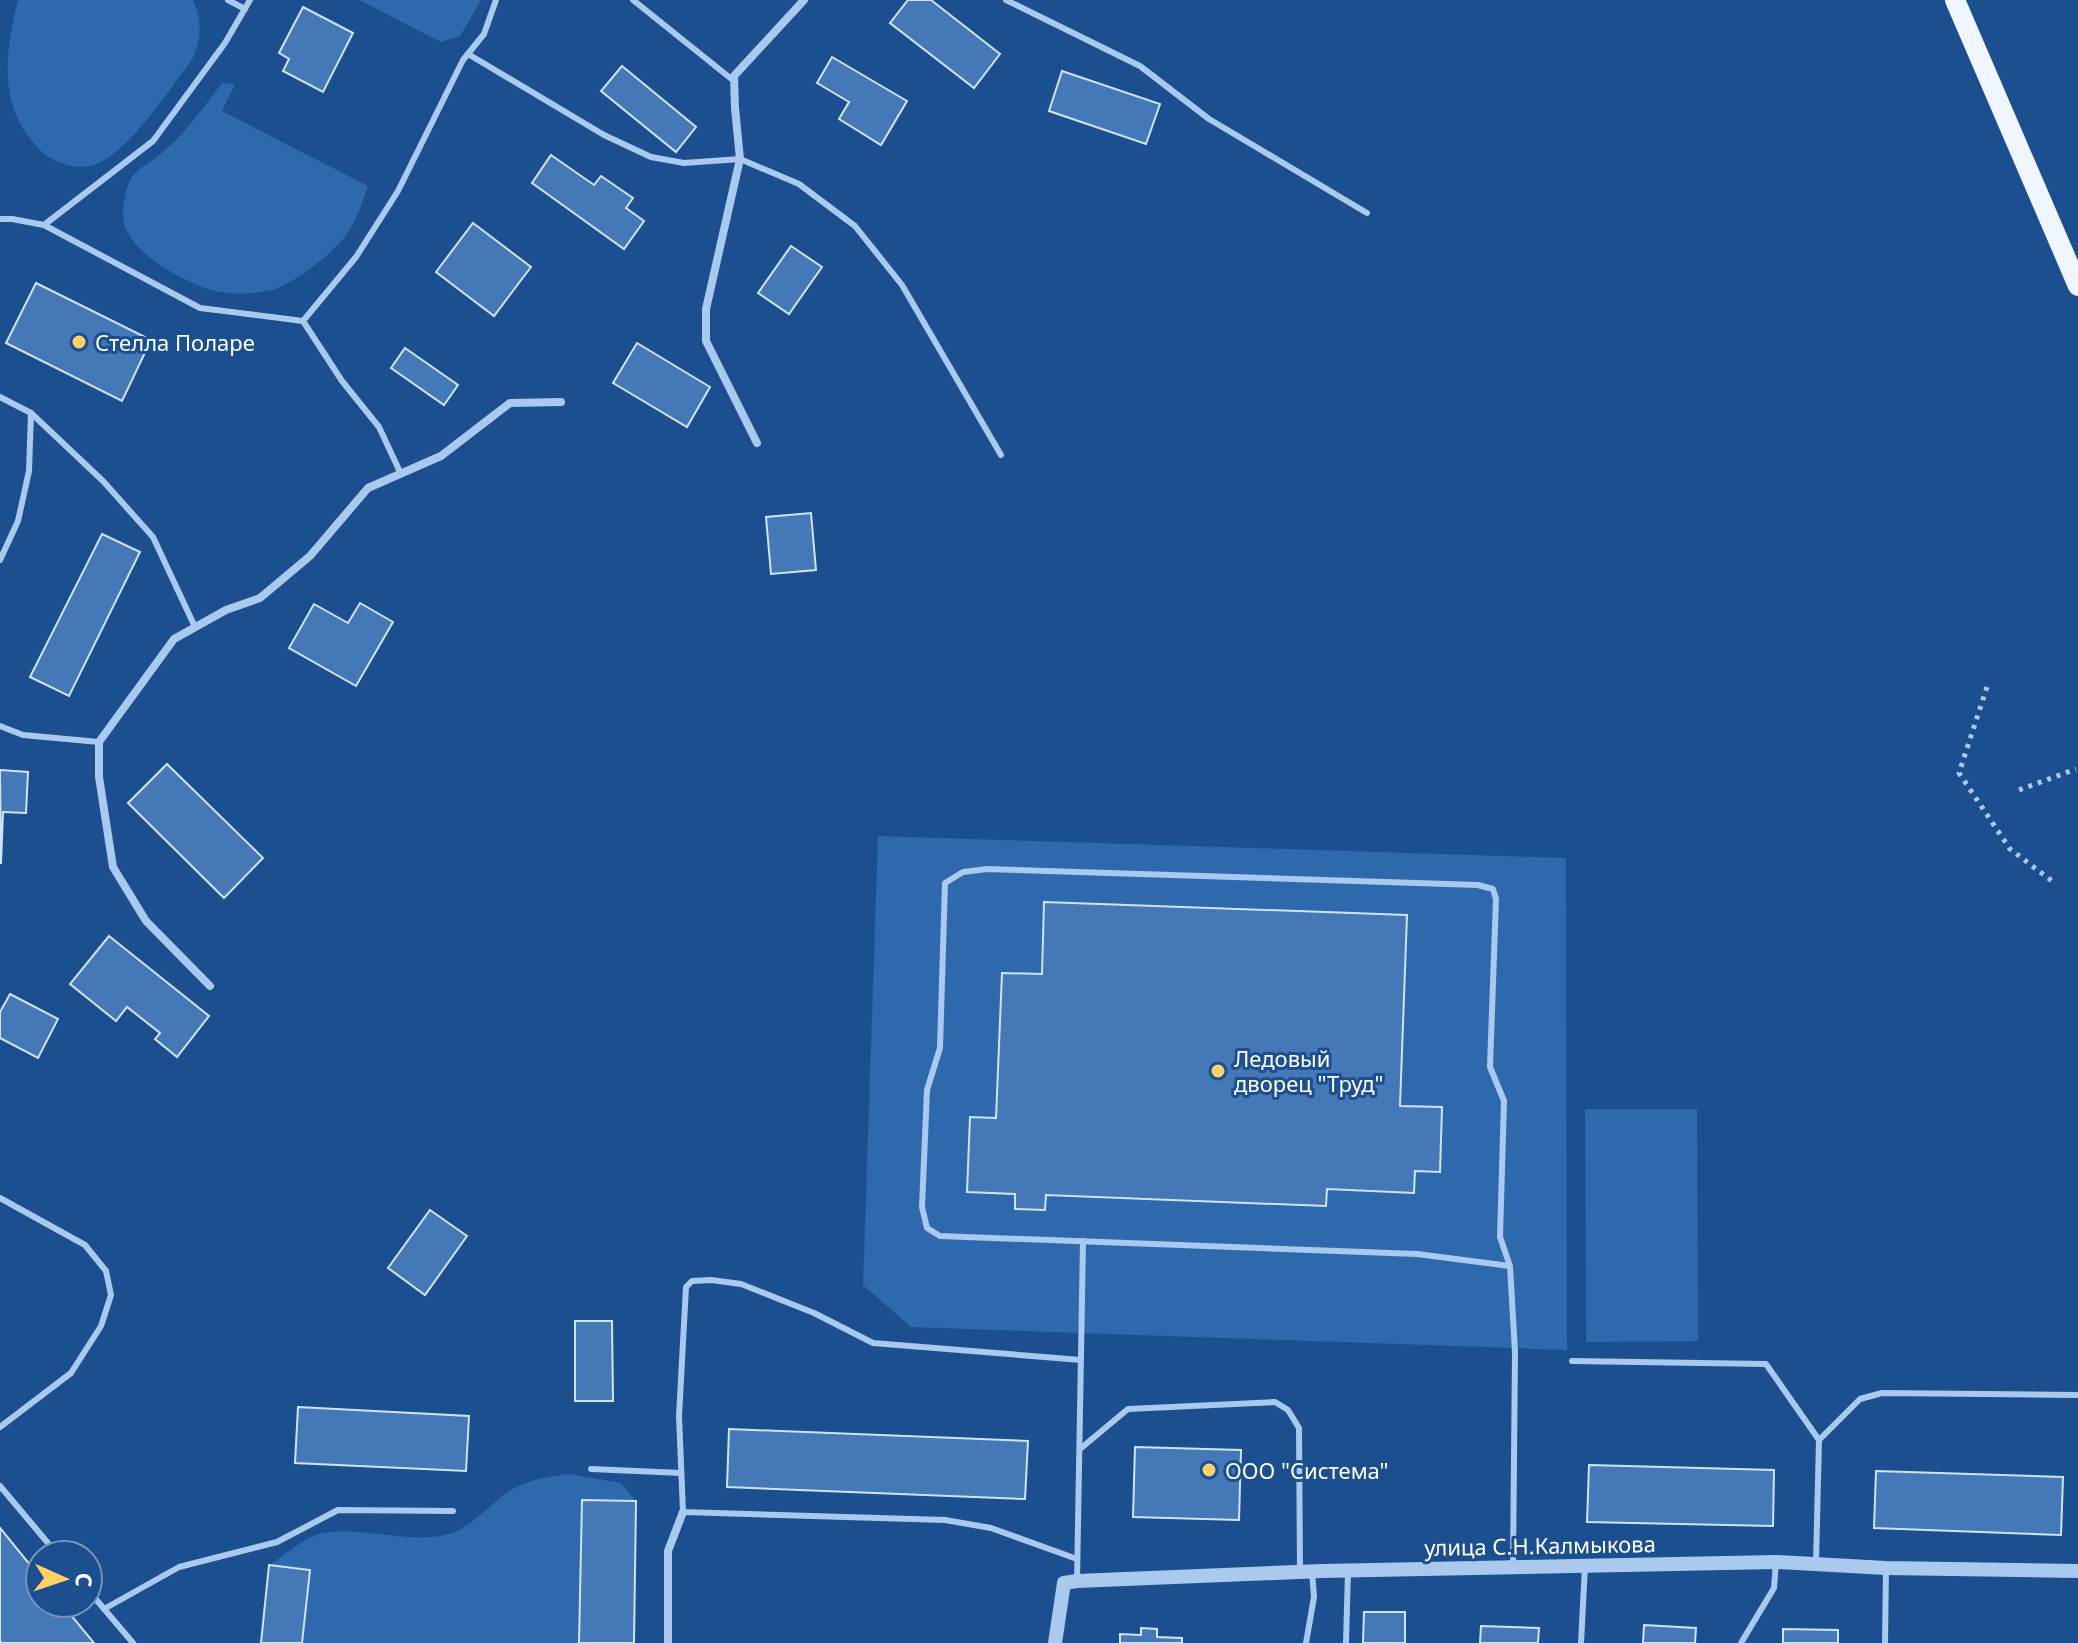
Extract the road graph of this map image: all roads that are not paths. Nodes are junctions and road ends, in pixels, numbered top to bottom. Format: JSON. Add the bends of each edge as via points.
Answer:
{"nodes":[{"id":1,"x":228,"y":0,"type":"edge"},
{"id":2,"x":250,"y":0,"type":"edge"},
{"id":3,"x":496,"y":0,"type":"edge"},
{"id":4,"x":633,"y":0,"type":"edge"},
{"id":5,"x":804,"y":0,"type":"edge"},
{"id":6,"x":1006,"y":0,"type":"edge"},
{"id":7,"x":1955,"y":0,"type":"edge"},
{"id":8,"x":245,"y":9,"type":"junction"},
{"id":9,"x":468,"y":54,"type":"junction"},
{"id":10,"x":734,"y":81,"type":"junction"},
{"id":11,"x":740,"y":159,"type":"junction"},
{"id":12,"x":1367,"y":213,"type":"dead end"},
{"id":13,"x":0,"y":219,"type":"edge"},
{"id":14,"x":44,"y":225,"type":"junction"},
{"id":15,"x":2078,"y":286,"type":"edge"},
{"id":16,"x":303,"y":321,"type":"junction"},
{"id":17,"x":0,"y":397,"type":"edge"},
{"id":18,"x":561,"y":402,"type":"dead end"},
{"id":19,"x":31,"y":413,"type":"junction"},
{"id":20,"x":757,"y":443,"type":"dead end"},
{"id":21,"x":1001,"y":455,"type":"dead end"},
{"id":22,"x":401,"y":474,"type":"junction"},
{"id":23,"x":0,"y":560,"type":"edge"},
{"id":24,"x":195,"y":627,"type":"junction"},
{"id":25,"x":0,"y":726,"type":"edge"},
{"id":26,"x":99,"y":742,"type":"junction"},
{"id":27,"x":210,"y":986,"type":"dead end"},
{"id":28,"x":0,"y":1198,"type":"edge"},
{"id":29,"x":1083,"y":1241,"type":"junction"},
{"id":30,"x":1510,"y":1266,"type":"junction"},
{"id":31,"x":1081,"y":1360,"type":"junction"},
{"id":32,"x":1572,"y":1361,"type":"dead end"},
{"id":33,"x":2078,"y":1395,"type":"edge"},
{"id":34,"x":0,"y":1427,"type":"edge"},
{"id":35,"x":1819,"y":1440,"type":"junction"},
{"id":36,"x":1080,"y":1449,"type":"junction"},
{"id":37,"x":591,"y":1469,"type":"dead end"},
{"id":38,"x":681,"y":1473,"type":"junction"},
{"id":39,"x":0,"y":1486,"type":"edge"},
{"id":40,"x":453,"y":1511,"type":"dead end"},
{"id":41,"x":683,"y":1512,"type":"junction"},
{"id":42,"x":45,"y":1539,"type":"edge"},
{"id":43,"x":1077,"y":1559,"type":"junction"},
{"id":44,"x":1776,"y":1562,"type":"junction"},
{"id":45,"x":1816,"y":1564,"type":"junction"},
{"id":46,"x":1585,"y":1566,"type":"junction"},
{"id":47,"x":1513,"y":1567,"type":"junction"},
{"id":48,"x":1886,"y":1568,"type":"junction"},
{"id":49,"x":1348,"y":1571,"type":"junction"},
{"id":50,"x":2078,"y":1571,"type":"edge"},
{"id":51,"x":1306,"y":1572,"type":"junction"},
{"id":52,"x":1077,"y":1581,"type":"junction"},
{"id":53,"x":104,"y":1609,"type":"joint"},
{"id":54,"x":133,"y":1643,"type":"edge"},
{"id":55,"x":668,"y":1643,"type":"edge"},
{"id":56,"x":1055,"y":1643,"type":"edge"},
{"id":57,"x":1306,"y":1643,"type":"edge"},
{"id":58,"x":1346,"y":1643,"type":"edge"},
{"id":59,"x":1581,"y":1643,"type":"edge"},
{"id":60,"x":1741,"y":1643,"type":"edge"},
{"id":61,"x":1885,"y":1643,"type":"edge"}],
"edges":[{"from":1,"to":8,"type":"lane"},
{"from":2,"to":8,"type":"lane"},
{"from":3,"to":9,"type":"lane","via":[[484,34]]},
{"from":4,"to":10,"type":"lane"},
{"from":5,"to":10,"type":"street"},
{"from":6,"to":12,"type":"lane","via":[[1140,66],[1209,119]]},
{"from":7,"to":15,"type":"main road"},
{"from":8,"to":14,"type":"lane","via":[[153,141]]},
{"from":9,"to":11,"type":"lane","via":[[651,157],[684,163]]},
{"from":9,"to":16,"type":"lane","via":[[398,191],[356,257]]},
{"from":10,"to":11,"type":"street"},
{"from":11,"to":20,"type":"street","via":[[706,309],[706,341]]},
{"from":11,"to":21,"type":"lane","via":[[799,184],[855,226],[902,285]]},
{"from":13,"to":14,"type":"lane"},
{"from":14,"to":16,"type":"lane","via":[[200,308]]},
{"from":16,"to":22,"type":"lane","via":[[379,427]]},
{"from":17,"to":19,"type":"lane"},
{"from":18,"to":22,"type":"street","via":[[510,403],[441,456]]},
{"from":19,"to":23,"type":"lane","via":[[29,471],[18,521]]},
{"from":19,"to":24,"type":"lane","via":[[153,537]]},
{"from":22,"to":24,"type":"street","via":[[368,488],[310,556],[260,598]]},
{"from":24,"to":26,"type":"street","via":[[174,639]]},
{"from":25,"to":26,"type":"lane","via":[[23,735]]},
{"from":26,"to":27,"type":"street","via":[[113,867],[146,921]]},
{"from":28,"to":34,"type":"lane","via":[[85,1245],[106,1271],[111,1295],[101,1326],[71,1373]]},
{"from":29,"to":30,"type":"lane","via":[[1417,1254]]},
{"from":29,"to":30,"type":"lane","via":[[940,1236],[927,1228],[922,1207],[927,1090],[940,1048],[945,883],[963,872],[1493,889],[1490,1067],[1504,1101],[1500,1237]]},
{"from":29,"to":31,"type":"lane"},
{"from":30,"to":47,"type":"lane","via":[[1515,1352]]},
{"from":31,"to":36,"type":"lane"},
{"from":31,"to":38,"type":"lane","via":[[873,1343],[741,1284],[692,1281],[686,1287]]},
{"from":32,"to":35,"type":"lane","via":[[1766,1364]]},
{"from":33,"to":35,"type":"lane","via":[[1882,1393],[1860,1399]]},
{"from":35,"to":45,"type":"lane"},
{"from":36,"to":43,"type":"lane"},
{"from":36,"to":51,"type":"lane","via":[[1128,1409],[1275,1402],[1288,1410],[1299,1428]]},
{"from":37,"to":38,"type":"lane"},
{"from":38,"to":41,"type":"lane"},
{"from":39,"to":42,"type":"lane"},
{"from":40,"to":53,"type":"lane","via":[[338,1510],[277,1542],[179,1567]]},
{"from":41,"to":43,"type":"lane","via":[[945,1520],[991,1528]]},
{"from":41,"to":55,"type":"street","via":[[668,1551]]},
{"from":43,"to":52,"type":"lane"},
{"from":44,"to":45,"type":"street","name":"улица С.Н.Калмыкова"},
{"from":44,"to":46,"type":"street","name":"улица С.Н.Калмыкова"},
{"from":44,"to":60,"type":"lane","via":[[1774,1588]]},
{"from":45,"to":48,"type":"street","name":"улица С.Н.Калмыкова"},
{"from":46,"to":47,"type":"street","name":"улица С.Н.Калмыкова"},
{"from":46,"to":59,"type":"lane"},
{"from":47,"to":49,"type":"street","name":"улица С.Н.Калмыкова"},
{"from":48,"to":50,"type":"street","name":"улица С.Н.Калмыкова"},
{"from":48,"to":61,"type":"lane"},
{"from":49,"to":51,"type":"street","name":"улица С.Н.Калмыкова"},
{"from":49,"to":58,"type":"lane"},
{"from":51,"to":52,"type":"street","name":"улица С.Н.Калмыкова"},
{"from":51,"to":57,"type":"lane","via":[[1314,1597]]},
{"from":52,"to":56,"type":"street","via":[[1064,1583]]},
{"from":53,"to":54,"type":"lane"}]}
